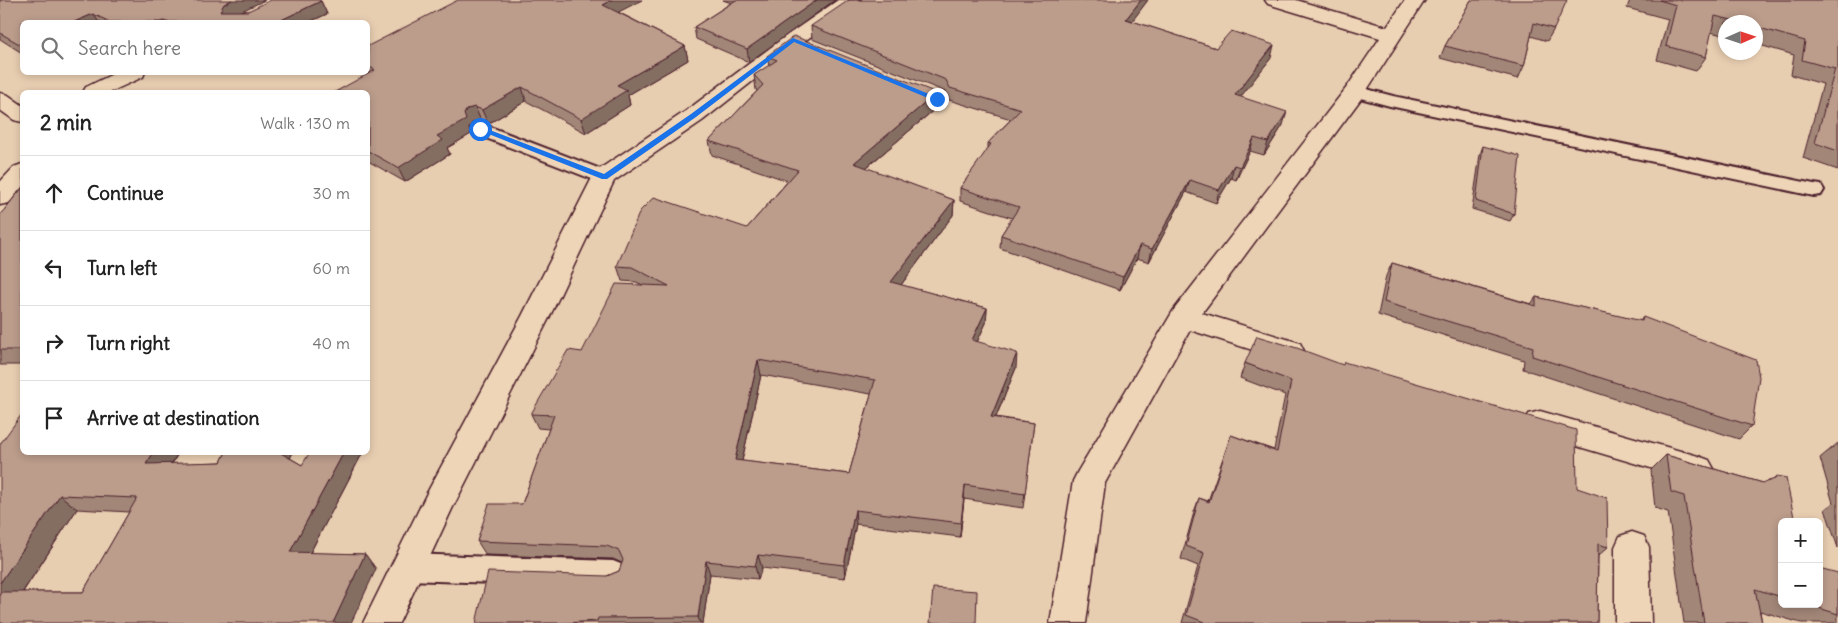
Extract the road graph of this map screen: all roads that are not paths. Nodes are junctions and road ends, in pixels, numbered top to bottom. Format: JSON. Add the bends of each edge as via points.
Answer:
{"nodes":[{"id":1,"x":851,"y":0,"type":"edge"},
{"id":2,"x":1276,"y":0,"type":"edge"},
{"id":3,"x":1415,"y":0,"type":"edge"},
{"id":4,"x":1393,"y":35,"type":"junction"},
{"id":5,"x":129,"y":75,"type":"edge"},
{"id":6,"x":98,"y":90,"type":"edge"},
{"id":7,"x":1355,"y":91,"type":"junction"},
{"id":8,"x":0,"y":100,"type":"edge"},
{"id":9,"x":20,"y":114,"type":"edge"},
{"id":10,"x":480,"y":129,"type":"dead end"},
{"id":11,"x":20,"y":174,"type":"edge"},
{"id":12,"x":604,"y":177,"type":"junction"},
{"id":13,"x":1814,"y":190,"type":"dead end"},
{"id":14,"x":0,"y":197,"type":"edge"},
{"id":15,"x":1183,"y":318,"type":"junction"},
{"id":16,"x":1314,"y":358,"type":"edge"},
{"id":17,"x":1516,"y":416,"type":"edge"},
{"id":18,"x":1726,"y":477,"type":"edge"},
{"id":19,"x":1632,"y":548,"type":"dead end"},
{"id":20,"x":408,"y":567,"type":"junction"},
{"id":21,"x":613,"y":574,"type":"edge"},
{"id":22,"x":381,"y":623,"type":"edge"},
{"id":23,"x":1068,"y":623,"type":"edge"},
{"id":24,"x":1633,"y":623,"type":"edge"}],
"edges":[{"from":1,"to":12,"type":"street","via":[[802,44]]},
{"from":2,"to":4,"type":"street"},
{"from":3,"to":4,"type":"street"},
{"from":4,"to":7,"type":"street"},
{"from":5,"to":6,"type":"street"},
{"from":7,"to":13,"type":"lane"},
{"from":7,"to":15,"type":"street"},
{"from":8,"to":9,"type":"street"},
{"from":10,"to":12,"type":"lane"},
{"from":11,"to":14,"type":"street"},
{"from":12,"to":20,"type":"street"},
{"from":15,"to":16,"type":"street"},
{"from":15,"to":23,"type":"street","via":[[1089,481]]},
{"from":17,"to":18,"type":"street"},
{"from":19,"to":24,"type":"street"},
{"from":20,"to":21,"type":"lane"},
{"from":20,"to":22,"type":"street"}]}
